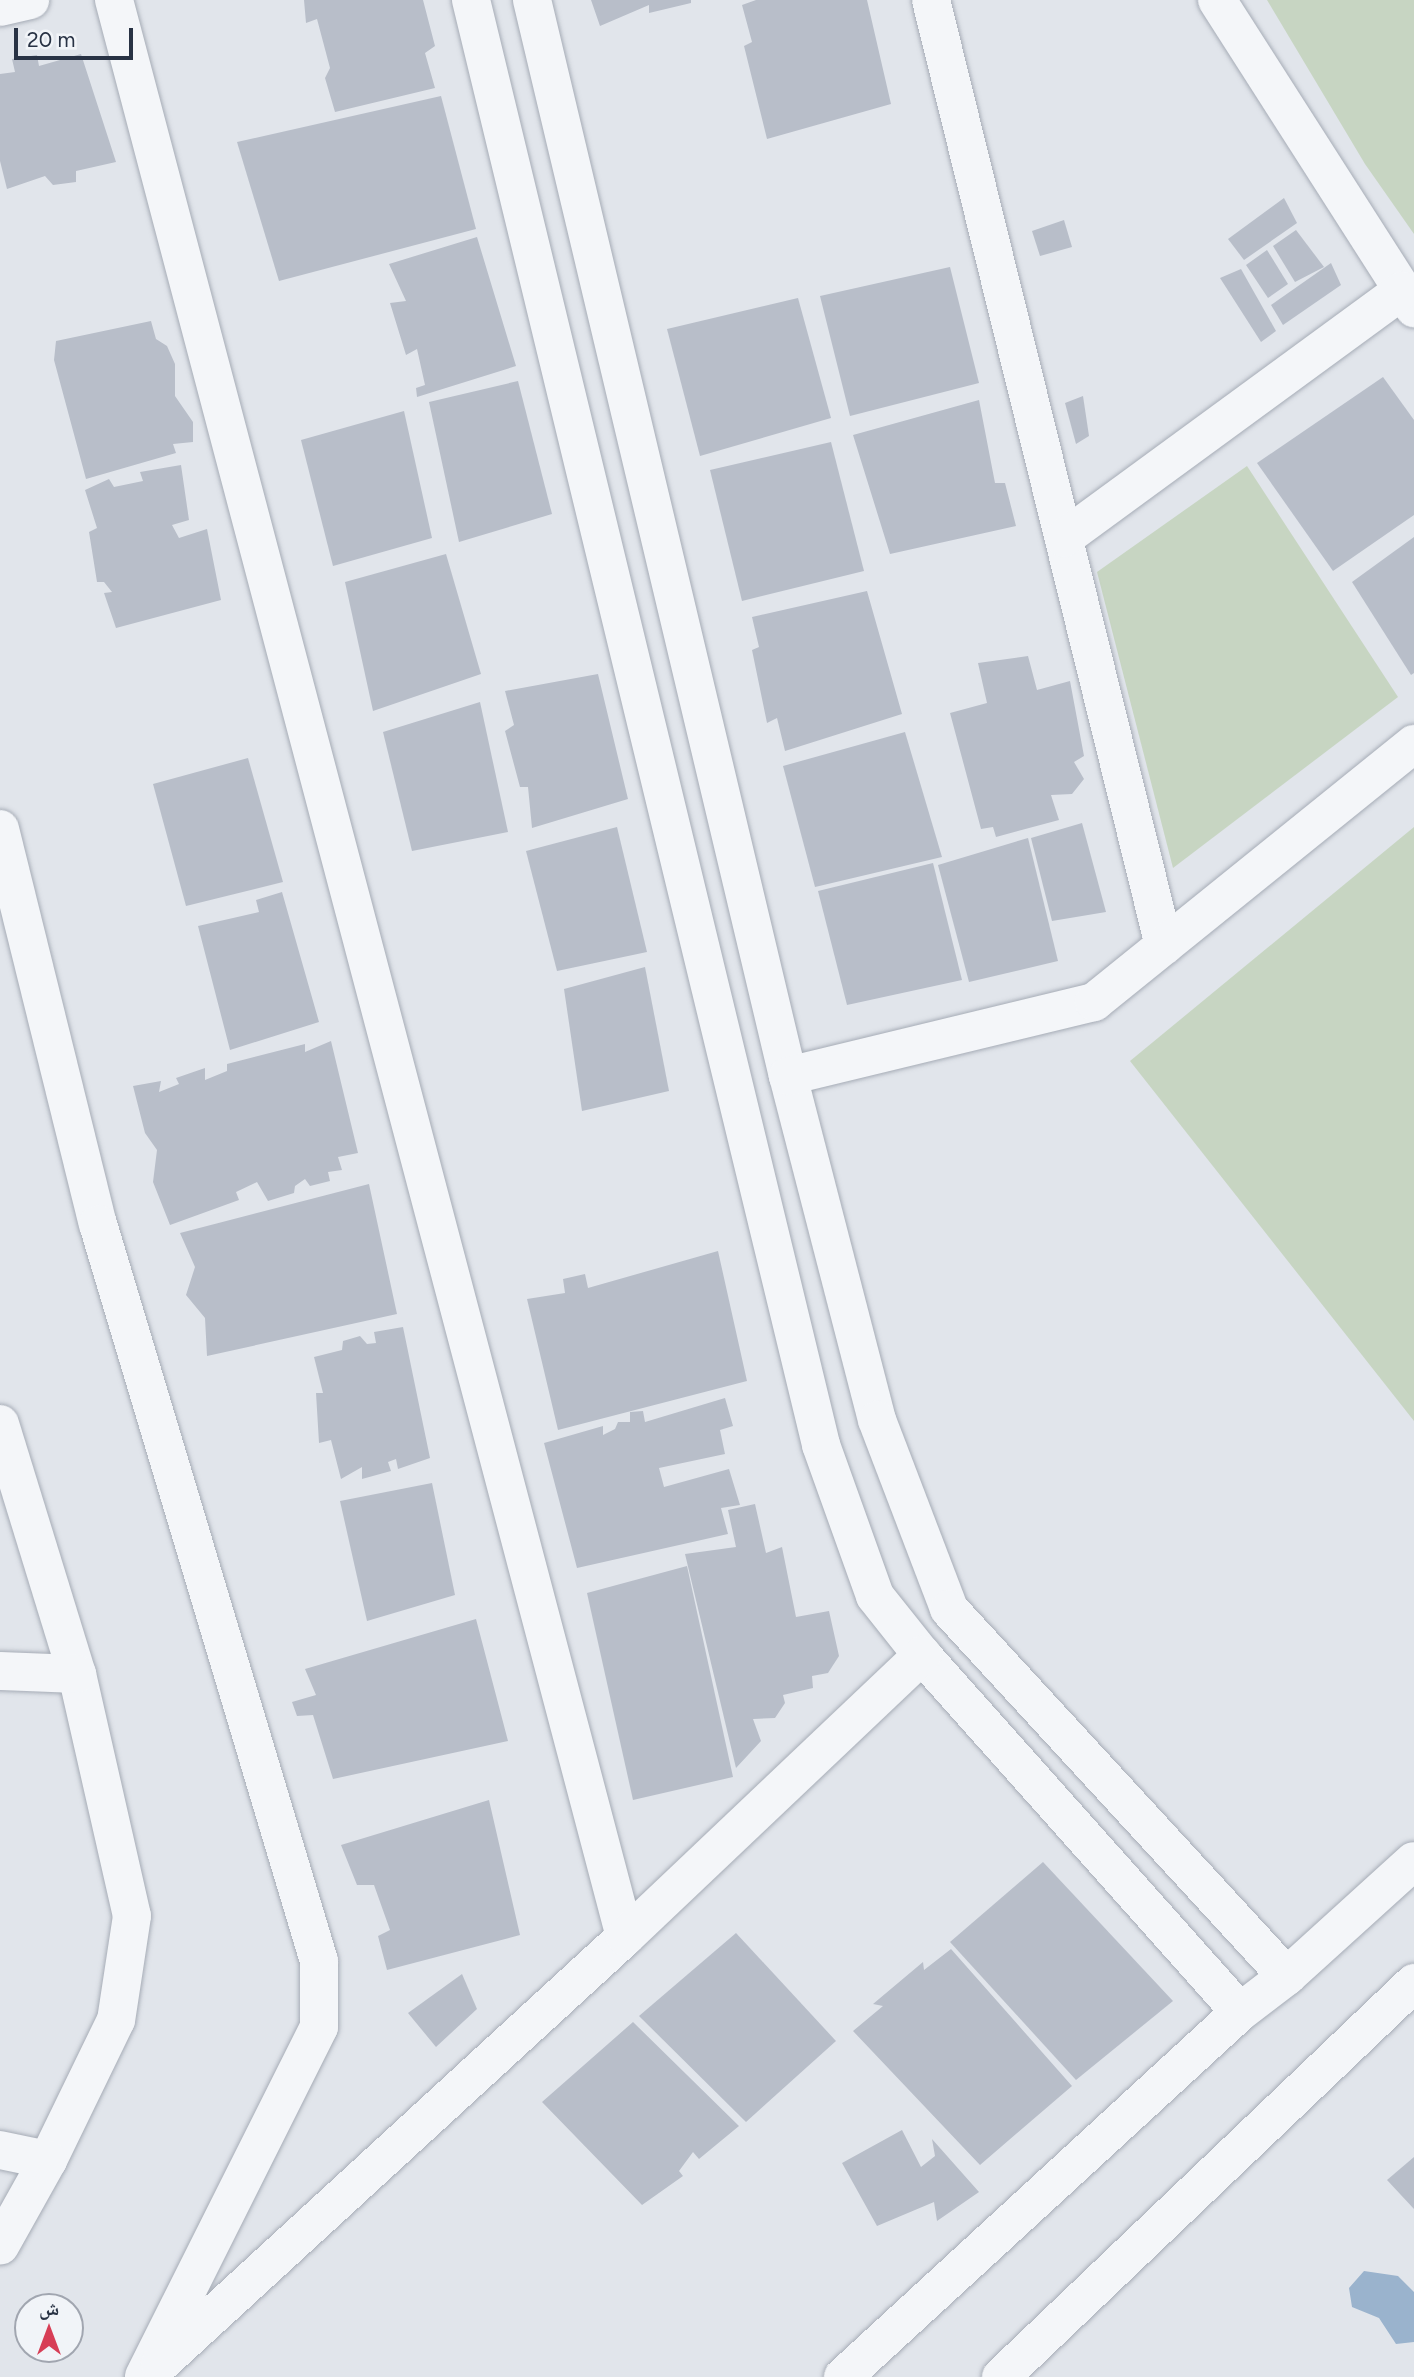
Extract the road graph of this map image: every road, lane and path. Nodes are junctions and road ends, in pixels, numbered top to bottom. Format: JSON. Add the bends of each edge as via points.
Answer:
{"nodes":[{"id":1,"x":30,"y":0,"type":"edge"},
{"id":2,"x":114,"y":0,"type":"edge"},
{"id":3,"x":471,"y":0,"type":"edge"},
{"id":4,"x":532,"y":0,"type":"edge"},
{"id":5,"x":931,"y":0,"type":"edge"},
{"id":6,"x":1217,"y":0,"type":"edge"},
{"id":7,"x":0,"y":6,"type":"edge"},
{"id":8,"x":1408,"y":300,"type":"edge"},
{"id":9,"x":1064,"y":538,"type":"junction"},
{"id":10,"x":1414,"y":744,"type":"edge"},
{"id":11,"x":0,"y":829,"type":"edge"},
{"id":12,"x":1164,"y":946,"type":"junction"},
{"id":13,"x":788,"y":1076,"type":"junction"},
{"id":14,"x":0,"y":1424,"type":"edge"},
{"id":15,"x":922,"y":1655,"type":"junction"},
{"id":16,"x":0,"y":1671,"type":"edge"},
{"id":17,"x":77,"y":1674,"type":"junction"},
{"id":18,"x":1414,"y":1861,"type":"edge"},
{"id":19,"x":625,"y":1937,"type":"junction"},
{"id":20,"x":1287,"y":1976,"type":"junction"},
{"id":21,"x":1414,"y":1983,"type":"edge"},
{"id":22,"x":1240,"y":2012,"type":"junction"},
{"id":23,"x":0,"y":2150,"type":"edge"},
{"id":24,"x":48,"y":2160,"type":"junction"},
{"id":25,"x":0,"y":2246,"type":"edge"},
{"id":26,"x":145,"y":2377,"type":"edge"},
{"id":27,"x":843,"y":2377,"type":"edge"},
{"id":28,"x":1001,"y":2377,"type":"edge"}],
"edges":[{"from":1,"to":7,"type":"street"},
{"from":2,"to":19,"type":"street"},
{"from":3,"to":15,"type":"street","via":[[821,1445],[875,1596]]},
{"from":4,"to":13,"type":"street"},
{"from":5,"to":9,"type":"street"},
{"from":6,"to":8,"type":"street"},
{"from":8,"to":9,"type":"street"},
{"from":9,"to":12,"type":"street"},
{"from":10,"to":12,"type":"street"},
{"from":11,"to":26,"type":"street","via":[[98,1224],[319,1961],[319,2027]]},
{"from":12,"to":13,"type":"street","via":[[1094,1002]]},
{"from":13,"to":20,"type":"street","via":[[877,1420],[949,1609]]},
{"from":14,"to":17,"type":"street"},
{"from":15,"to":19,"type":"street"},
{"from":15,"to":22,"type":"street"},
{"from":16,"to":17,"type":"street"},
{"from":17,"to":24,"type":"street","via":[[132,1916],[116,2020]]},
{"from":18,"to":20,"type":"street"},
{"from":19,"to":26,"type":"street"},
{"from":20,"to":22,"type":"street"},
{"from":21,"to":28,"type":"street"},
{"from":22,"to":27,"type":"street"},
{"from":23,"to":24,"type":"street"},
{"from":24,"to":25,"type":"street"}]}
